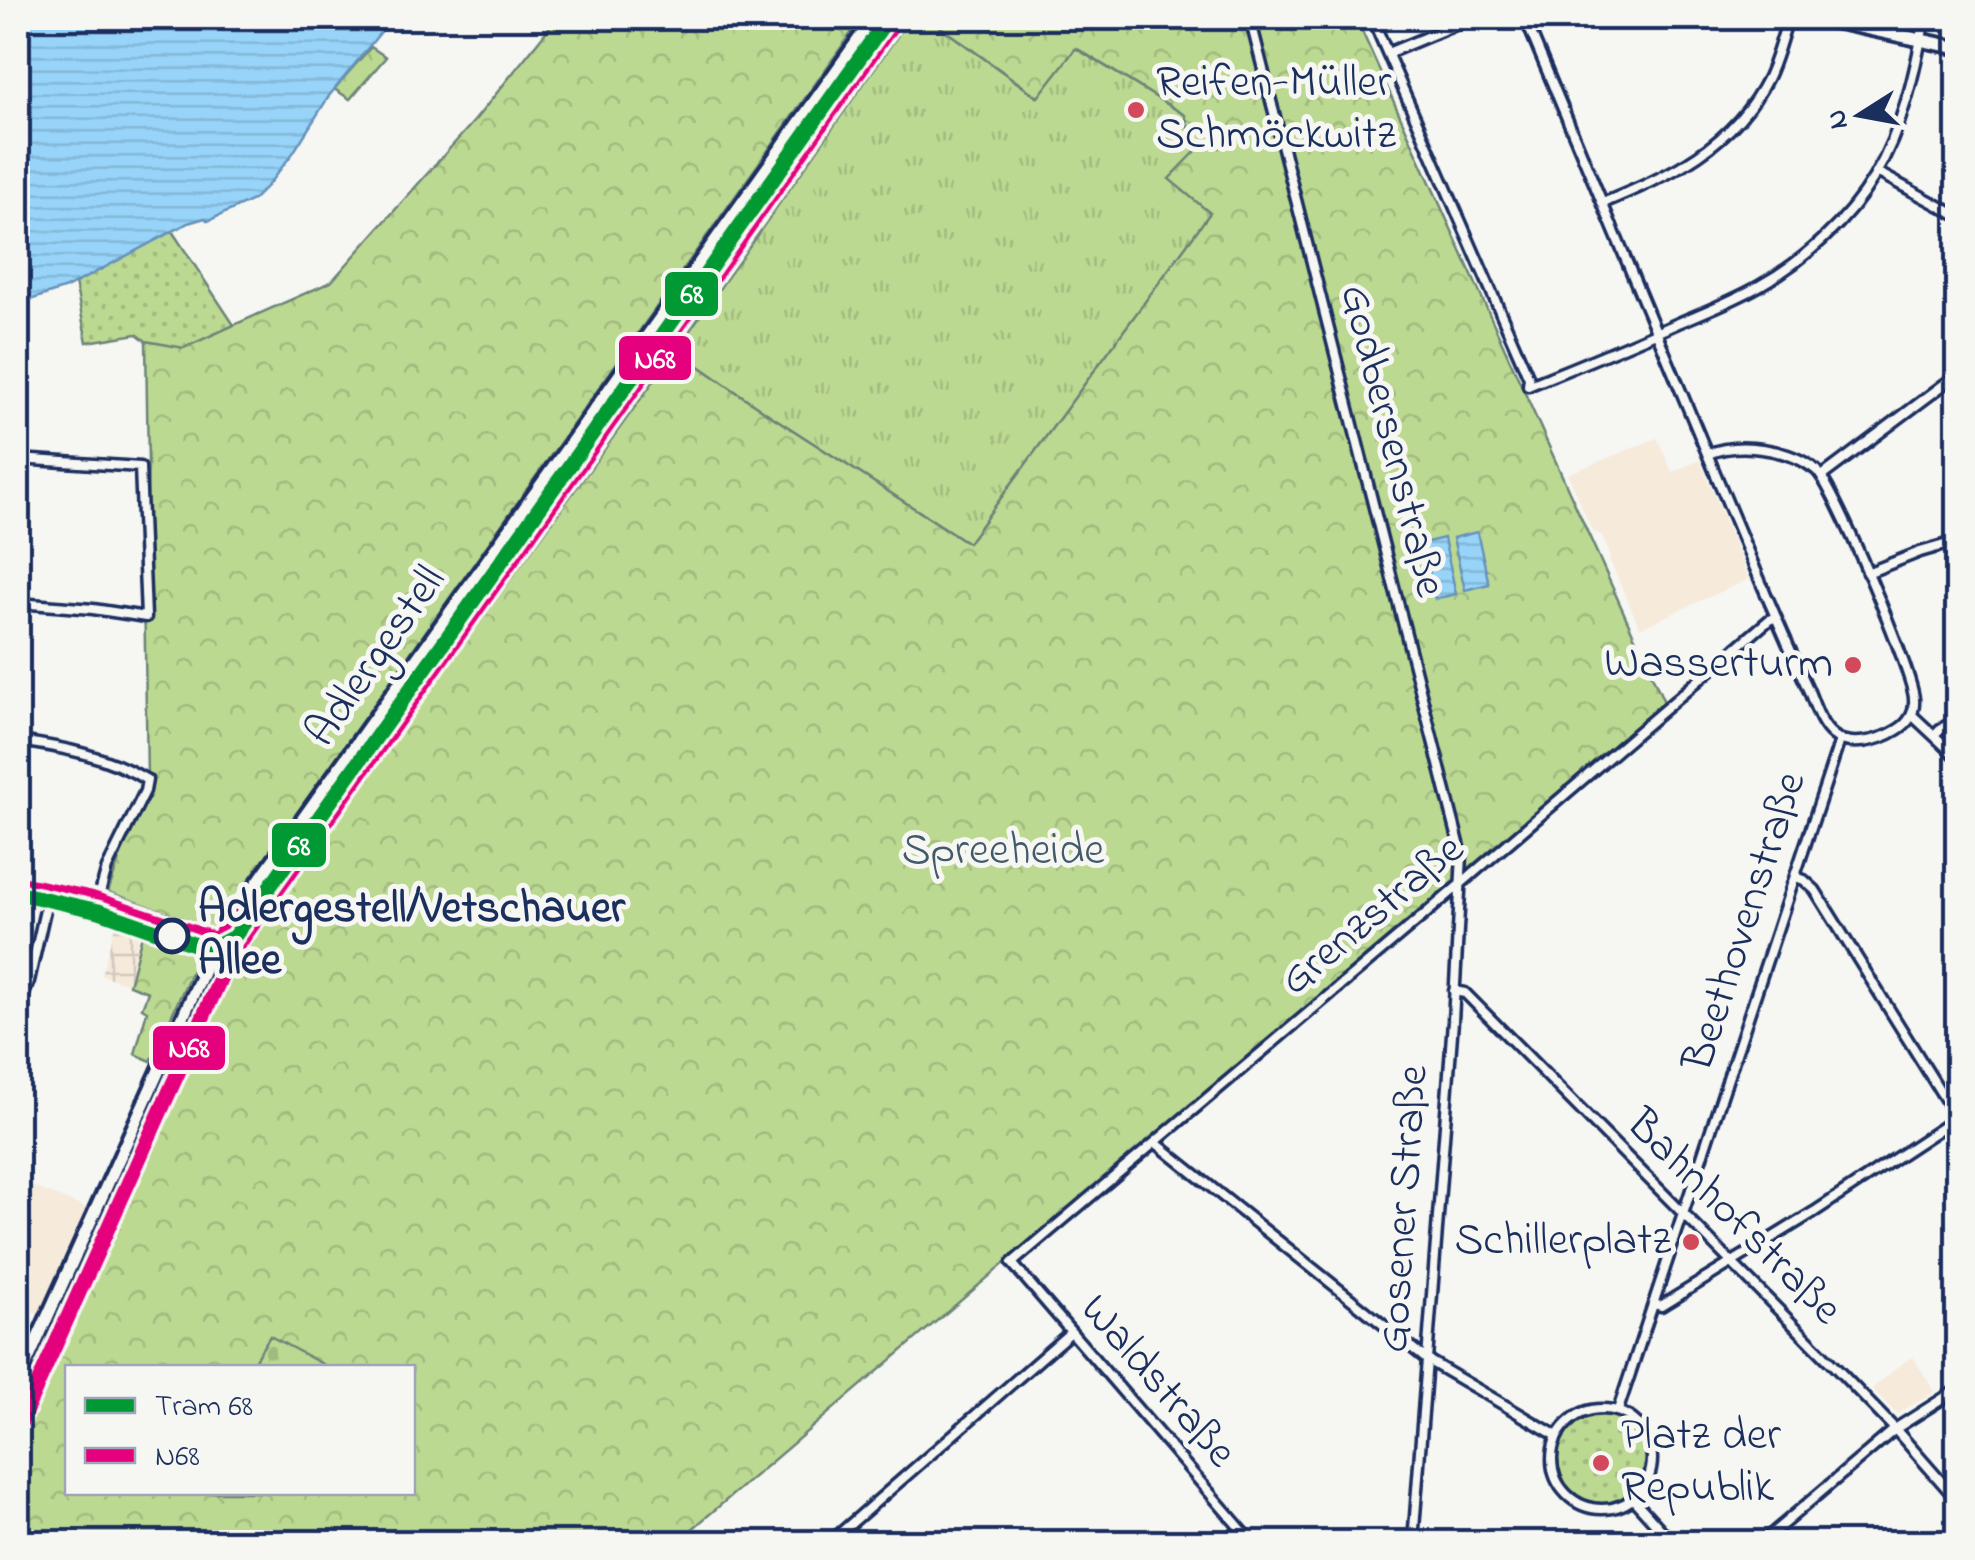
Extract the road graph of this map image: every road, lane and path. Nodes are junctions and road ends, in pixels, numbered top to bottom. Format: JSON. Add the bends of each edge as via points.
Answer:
{"nodes":[{"id":1,"x":874,"y":18,"type":"edge"},
{"id":2,"x":897,"y":18,"type":"edge"},
{"id":3,"x":1250,"y":18,"type":"edge"},
{"id":4,"x":1372,"y":18,"type":"edge"},
{"id":5,"x":1472,"y":18,"type":"edge"},
{"id":6,"x":1526,"y":18,"type":"edge"},
{"id":7,"x":1788,"y":18,"type":"edge"},
{"id":8,"x":1818,"y":18,"type":"edge"},
{"id":9,"x":1925,"y":18,"type":"edge"},
{"id":10,"x":1921,"y":41,"type":"junction"},
{"id":11,"x":1958,"y":48,"type":"edge"},
{"id":12,"x":1388,"y":53,"type":"junction"},
{"id":13,"x":1877,"y":172,"type":"junction"},
{"id":14,"x":1604,"y":203,"type":"junction"},
{"id":15,"x":1958,"y":216,"type":"edge"},
{"id":16,"x":1662,"y":330,"type":"junction"},
{"id":17,"x":1958,"y":374,"type":"edge"},
{"id":18,"x":1708,"y":454,"type":"junction"},
{"id":19,"x":18,"y":459,"type":"edge"},
{"id":20,"x":1822,"y":476,"type":"junction"},
{"id":21,"x":1958,"y":541,"type":"edge"},
{"id":22,"x":1868,"y":572,"type":"junction"},
{"id":23,"x":18,"y":603,"type":"edge"},
{"id":24,"x":1776,"y":617,"type":"junction"},
{"id":25,"x":1912,"y":715,"type":"junction"},
{"id":26,"x":1958,"y":720,"type":"edge"},
{"id":27,"x":1934,"y":735,"type":"junction"},
{"id":28,"x":1840,"y":740,"type":"junction"},
{"id":29,"x":18,"y":741,"type":"edge"},
{"id":30,"x":1958,"y":758,"type":"edge"},
{"id":31,"x":1796,"y":877,"type":"junction"},
{"id":32,"x":1462,"y":881,"type":"junction"},
{"id":33,"x":18,"y":882,"type":"edge"},
{"id":34,"x":50,"y":888,"type":"junction"},
{"id":35,"x":98,"y":900,"type":"junction"},
{"id":36,"x":217,"y":940,"type":"junction"},
{"id":37,"x":238,"y":944,"type":"junction"},
{"id":38,"x":1454,"y":991,"type":"junction"},
{"id":39,"x":18,"y":1011,"type":"edge"},
{"id":40,"x":1957,"y":1119,"type":"edge"},
{"id":41,"x":1156,"y":1143,"type":"junction"},
{"id":42,"x":1683,"y":1213,"type":"junction"},
{"id":43,"x":89,"y":1224,"type":"junction"},
{"id":44,"x":106,"y":1232,"type":"junction"},
{"id":45,"x":1731,"y":1262,"type":"junction"},
{"id":46,"x":1012,"y":1263,"type":"joint"},
{"id":47,"x":1654,"y":1304,"type":"junction"},
{"id":48,"x":1071,"y":1332,"type":"junction"},
{"id":49,"x":1426,"y":1359,"type":"junction"},
{"id":50,"x":18,"y":1382,"type":"edge"},
{"id":51,"x":1958,"y":1390,"type":"edge"},
{"id":52,"x":1618,"y":1410,"type":"junction"},
{"id":53,"x":18,"y":1428,"type":"edge"},
{"id":54,"x":1894,"y":1429,"type":"junction"},
{"id":55,"x":1557,"y":1436,"type":"junction"},
{"id":56,"x":1633,"y":1499,"type":"junction"},
{"id":57,"x":1958,"y":1501,"type":"edge"},
{"id":58,"x":834,"y":1541,"type":"edge"},
{"id":59,"x":1252,"y":1542,"type":"edge"},
{"id":60,"x":1412,"y":1542,"type":"edge"},
{"id":61,"x":1672,"y":1542,"type":"edge"},
{"id":62,"x":1762,"y":1542,"type":"edge"}],
"edges":[{"from":1,"to":36,"type":"main road","name":"Adlergestell"},
{"from":2,"to":37,"type":"main road","name":"Adlergestell"},
{"from":3,"to":32,"type":"street","name":"Godbersenstraße","via":[[1460,845]]},
{"from":4,"to":12,"type":"street"},
{"from":5,"to":12,"type":"street"},
{"from":6,"to":14,"type":"street"},
{"from":7,"to":14,"type":"street","via":[[1767,78],[1725,134],[1689,164]]},
{"from":8,"to":10,"type":"main road"},
{"from":9,"to":10,"type":"street"},
{"from":10,"to":11,"type":"main road"},
{"from":10,"to":13,"type":"street","via":[[1910,90]]},
{"from":12,"to":16,"type":"street","via":[[1528,386]]},
{"from":13,"to":15,"type":"street"},
{"from":13,"to":16,"type":"street","via":[[1800,259],[1759,286]]},
{"from":14,"to":16,"type":"street"},
{"from":16,"to":18,"type":"street"},
{"from":17,"to":20,"type":"street"},
{"from":18,"to":20,"type":"street","via":[[1779,451]]},
{"from":18,"to":24,"type":"street"},
{"from":19,"to":23,"type":"street","via":[[140,467],[146,617]]},
{"from":20,"to":22,"type":"street"},
{"from":21,"to":22,"type":"street"},
{"from":22,"to":25,"type":"street","via":[[1908,671]]},
{"from":24,"to":28,"type":"street","via":[[1822,720]]},
{"from":24,"to":32,"type":"street","name":"Grenzstraße"},
{"from":25,"to":27,"type":"street"},
{"from":25,"to":28,"type":"street","via":[[1886,736]]},
{"from":26,"to":27,"type":"street"},
{"from":27,"to":30,"type":"street"},
{"from":28,"to":31,"type":"street","name":"Beethovenstraße"},
{"from":29,"to":35,"type":"street","via":[[82,753],[147,780]]},
{"from":31,"to":40,"type":"street","via":[[1814,890]]},
{"from":31,"to":42,"type":"street","name":"Beethovenstraße"},
{"from":32,"to":38,"type":"street","name":"Gosener Straße"},
{"from":32,"to":41,"type":"street","name":"Grenzstraße"},
{"from":33,"to":34,"type":"street"},
{"from":34,"to":35,"type":"street"},
{"from":34,"to":39,"type":"street"},
{"from":35,"to":36,"type":"street"},
{"from":36,"to":37,"type":"street"},
{"from":36,"to":43,"type":"main road","name":"Adlergestell"},
{"from":37,"to":44,"type":"main road","name":"Adlergestell"},
{"from":38,"to":42,"type":"street","name":"Bahnhofstraße","via":[[1465,993]]},
{"from":38,"to":49,"type":"street","name":"Gosener Straße"},
{"from":40,"to":45,"type":"street"},
{"from":41,"to":46,"type":"street","name":"Grenzstraße"},
{"from":41,"to":49,"type":"street"},
{"from":42,"to":45,"type":"street","name":"Bahnhofstraße"},
{"from":42,"to":47,"type":"street","name":"Beethovenstraße"},
{"from":43,"to":44,"type":"main road"},
{"from":43,"to":50,"type":"main road","name":"Adlergestell"},
{"from":44,"to":53,"type":"main road","name":"Adlergestell"},
{"from":45,"to":47,"type":"street","via":[[1661,1306]]},
{"from":45,"to":54,"type":"street","name":"Bahnhofstraße"},
{"from":46,"to":48,"type":"street","name":"Waldstraße"},
{"from":47,"to":52,"type":"street","name":"Beethovenstraße"},
{"from":48,"to":58,"type":"street"},
{"from":48,"to":59,"type":"street","name":"Waldstraße"},
{"from":49,"to":55,"type":"street"},
{"from":49,"to":60,"type":"street","name":"Gosener Straße"},
{"from":51,"to":54,"type":"street"},
{"from":52,"to":55,"type":"street","via":[[1586,1411]]},
{"from":52,"to":56,"type":"street","via":[[1638,1423],[1652,1452],[1648,1480]]},
{"from":54,"to":57,"type":"street","name":"Bahnhofstraße"},
{"from":54,"to":62,"type":"street"},
{"from":55,"to":56,"type":"street","via":[[1554,1472],[1573,1500],[1602,1509]]},
{"from":56,"to":61,"type":"street"}]}
